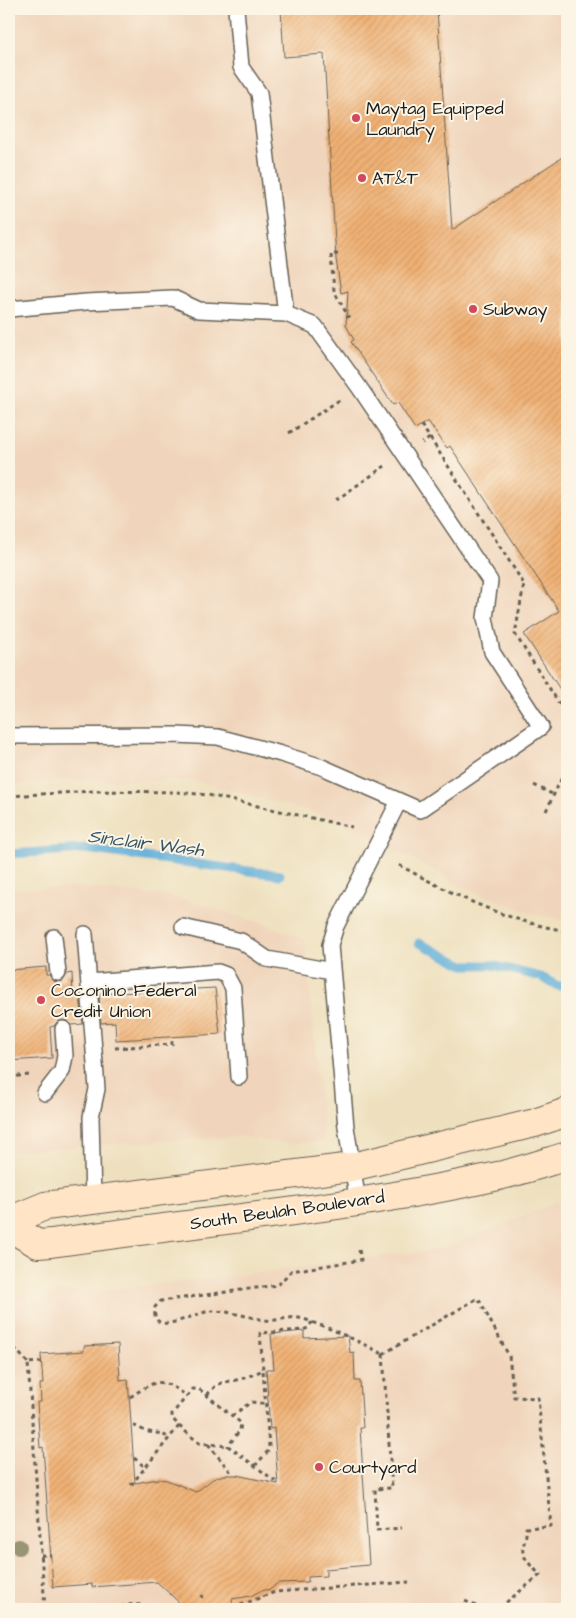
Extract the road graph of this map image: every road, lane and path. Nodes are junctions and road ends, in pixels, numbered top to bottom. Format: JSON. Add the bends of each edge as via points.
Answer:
{"nodes":[{"id":1,"x":236,"y":9,"type":"edge"},
{"id":2,"x":338,"y":254,"type":"dead end"},
{"id":3,"x":9,"y":309,"type":"edge"},
{"id":4,"x":286,"y":314,"type":"junction"},
{"id":5,"x":349,"y":318,"type":"dead end"},
{"id":6,"x":342,"y":398,"type":"dead end"},
{"id":7,"x":421,"y":425,"type":"dead end"},
{"id":8,"x":289,"y":433,"type":"dead end"},
{"id":9,"x":417,"y":446,"type":"dead end"},
{"id":10,"x":387,"y":465,"type":"dead end"},
{"id":11,"x":336,"y":500,"type":"dead end"},
{"id":12,"x":9,"y":736,"type":"edge"},
{"id":13,"x":567,"y":767,"type":"edge"},
{"id":14,"x":534,"y":784,"type":"dead end"},
{"id":15,"x":554,"y":795,"type":"junction"},
{"id":16,"x":9,"y":796,"type":"edge"},
{"id":17,"x":400,"y":801,"type":"junction"},
{"id":18,"x":546,"y":811,"type":"dead end"},
{"id":19,"x":352,"y":827,"type":"dead end"},
{"id":20,"x":399,"y":865,"type":"dead end"},
{"id":21,"x":183,"y":927,"type":"dead end"},
{"id":22,"x":567,"y":932,"type":"edge"},
{"id":23,"x":85,"y":934,"type":"dead end"},
{"id":24,"x":54,"y":937,"type":"dead end"},
{"id":25,"x":332,"y":971,"type":"junction"},
{"id":26,"x":58,"y":972,"type":"dead end"},
{"id":27,"x":89,"y":982,"type":"junction"},
{"id":28,"x":63,"y":1029,"type":"dead end"},
{"id":29,"x":172,"y":1037,"type":"dead end"},
{"id":30,"x":112,"y":1048,"type":"dead end"},
{"id":31,"x":34,"y":1074,"type":"dead end"},
{"id":32,"x":9,"y":1077,"type":"edge"},
{"id":33,"x":239,"y":1077,"type":"dead end"},
{"id":34,"x":45,"y":1093,"type":"dead end"},
{"id":35,"x":567,"y":1112,"type":"edge"},
{"id":36,"x":567,"y":1156,"type":"edge"},
{"id":37,"x":352,"y":1167,"type":"junction"},
{"id":38,"x":94,"y":1201,"type":"junction"},
{"id":39,"x":358,"y":1202,"type":"junction"},
{"id":40,"x":9,"y":1221,"type":"edge"},
{"id":41,"x":9,"y":1227,"type":"edge"},
{"id":42,"x":359,"y":1250,"type":"dead end"},
{"id":43,"x":312,"y":1322,"type":"junction"},
{"id":44,"x":9,"y":1342,"type":"edge"},
{"id":45,"x":383,"y":1354,"type":"junction"},
{"id":46,"x":42,"y":1362,"type":"dead end"},
{"id":47,"x":28,"y":1364,"type":"junction"},
{"id":48,"x":263,"y":1370,"type":"junction"},
{"id":49,"x":207,"y":1395,"type":"junction"},
{"id":50,"x":186,"y":1396,"type":"junction"},
{"id":51,"x":130,"y":1397,"type":"dead end"},
{"id":52,"x":267,"y":1404,"type":"junction"},
{"id":53,"x":232,"y":1416,"type":"junction"},
{"id":54,"x":178,"y":1425,"type":"junction"},
{"id":55,"x":133,"y":1426,"type":"dead end"},
{"id":56,"x":170,"y":1438,"type":"junction"},
{"id":57,"x":208,"y":1444,"type":"junction"},
{"id":58,"x":228,"y":1446,"type":"junction"},
{"id":59,"x":134,"y":1458,"type":"dead end"},
{"id":60,"x":255,"y":1466,"type":"junction"},
{"id":61,"x":145,"y":1467,"type":"junction"},
{"id":62,"x":233,"y":1475,"type":"dead end"},
{"id":63,"x":278,"y":1483,"type":"dead end"},
{"id":64,"x":131,"y":1484,"type":"dead end"},
{"id":65,"x":402,"y":1528,"type":"dead end"},
{"id":66,"x":41,"y":1555,"type":"junction"},
{"id":67,"x":51,"y":1555,"type":"dead end"},
{"id":68,"x":409,"y":1582,"type":"dead end"},
{"id":69,"x":466,"y":1601,"type":"dead end"},
{"id":70,"x":233,"y":1608,"type":"dead end"},
{"id":71,"x":45,"y":1609,"type":"edge"},
{"id":72,"x":113,"y":1609,"type":"edge"},
{"id":73,"x":155,"y":1609,"type":"edge"},
{"id":74,"x":489,"y":1609,"type":"edge"},
{"id":75,"x":498,"y":1609,"type":"edge"}],
"edges":[{"from":1,"to":4,"type":"lane","via":[[241,67],[259,92]]},
{"from":2,"to":5,"type":"path","via":[[331,254],[334,291]]},
{"from":3,"to":4,"type":"lane","via":[[173,298],[199,310]]},
{"from":4,"to":17,"type":"lane","via":[[315,326],[490,581],[485,618],[492,652],[540,727],[420,810]]},
{"from":6,"to":8,"type":"path"},
{"from":7,"to":9,"type":"path","via":[[430,438]]},
{"from":10,"to":11,"type":"path"},
{"from":12,"to":17,"type":"lane","via":[[218,737],[322,767]]},
{"from":13,"to":15,"type":"path"},
{"from":14,"to":15,"type":"path"},
{"from":15,"to":18,"type":"path"},
{"from":16,"to":19,"type":"path","via":[[93,791],[176,792],[208,795]]},
{"from":17,"to":25,"type":"lane","via":[[336,926],[330,945]]},
{"from":20,"to":22,"type":"path","via":[[454,895],[510,918]]},
{"from":21,"to":25,"type":"lane","via":[[241,941],[267,959]]},
{"from":23,"to":27,"type":"lane"},
{"from":24,"to":26,"type":"lane"},
{"from":25,"to":37,"type":"lane"},
{"from":27,"to":33,"type":"lane","via":[[218,972],[226,975],[233,988]]},
{"from":27,"to":38,"type":"lane","via":[[97,1089],[91,1117]]},
{"from":28,"to":34,"type":"lane","via":[[65,1056],[62,1071]]},
{"from":29,"to":30,"type":"path","via":[[172,1044]]},
{"from":31,"to":32,"type":"path"},
{"from":35,"to":37,"type":"main road","name":"South Beulah Boulevard","via":[[535,1123]]},
{"from":36,"to":39,"type":"main road","name":"South Beulah Boulevard","via":[[499,1176]]},
{"from":37,"to":38,"type":"main road","name":"South Beulah Boulevard"},
{"from":37,"to":39,"type":"lane"},
{"from":38,"to":40,"type":"main road","name":"South Beulah Boulevard","via":[[45,1206]]},
{"from":39,"to":41,"type":"main road","name":"South Beulah Boulevard","via":[[38,1244]]},
{"from":42,"to":43,"type":"path","via":[[361,1260],[290,1271],[278,1285],[162,1302],[155,1307],[154,1314],[161,1323],[209,1311],[236,1313],[268,1321],[298,1318]]},
{"from":43,"to":45,"type":"path"},
{"from":43,"to":48,"type":"path","via":[[302,1330],[260,1333]]},
{"from":44,"to":47,"type":"path"},
{"from":45,"to":65,"type":"path","via":[[392,1488],[375,1489],[378,1530]]},
{"from":45,"to":75,"type":"path","via":[[478,1298],[509,1356],[514,1397],[538,1398],[551,1526],[526,1528],[524,1555],[540,1575]]},
{"from":46,"to":47,"type":"path"},
{"from":47,"to":66,"type":"path"},
{"from":48,"to":49,"type":"path","via":[[242,1379],[222,1382]]},
{"from":48,"to":52,"type":"path"},
{"from":49,"to":50,"type":"path","via":[[193,1389]]},
{"from":49,"to":53,"type":"path"},
{"from":50,"to":51,"type":"path","via":[[159,1381]]},
{"from":50,"to":54,"type":"path","via":[[172,1414]]},
{"from":52,"to":53,"type":"path","via":[[251,1402]]},
{"from":52,"to":60,"type":"path","via":[[269,1447]]},
{"from":53,"to":58,"type":"path","via":[[241,1423],[240,1430]]},
{"from":54,"to":56,"type":"path"},
{"from":54,"to":57,"type":"path","via":[[199,1443]]},
{"from":55,"to":56,"type":"path"},
{"from":56,"to":61,"type":"path"},
{"from":57,"to":58,"type":"path"},
{"from":57,"to":62,"type":"path"},
{"from":58,"to":60,"type":"path"},
{"from":59,"to":61,"type":"path"},
{"from":60,"to":63,"type":"path"},
{"from":61,"to":64,"type":"path"},
{"from":66,"to":67,"type":"path"},
{"from":66,"to":71,"type":"path"},
{"from":68,"to":70,"type":"path","via":[[275,1592]]},
{"from":69,"to":74,"type":"path"},
{"from":72,"to":73,"type":"path","via":[[143,1604]]}]}
